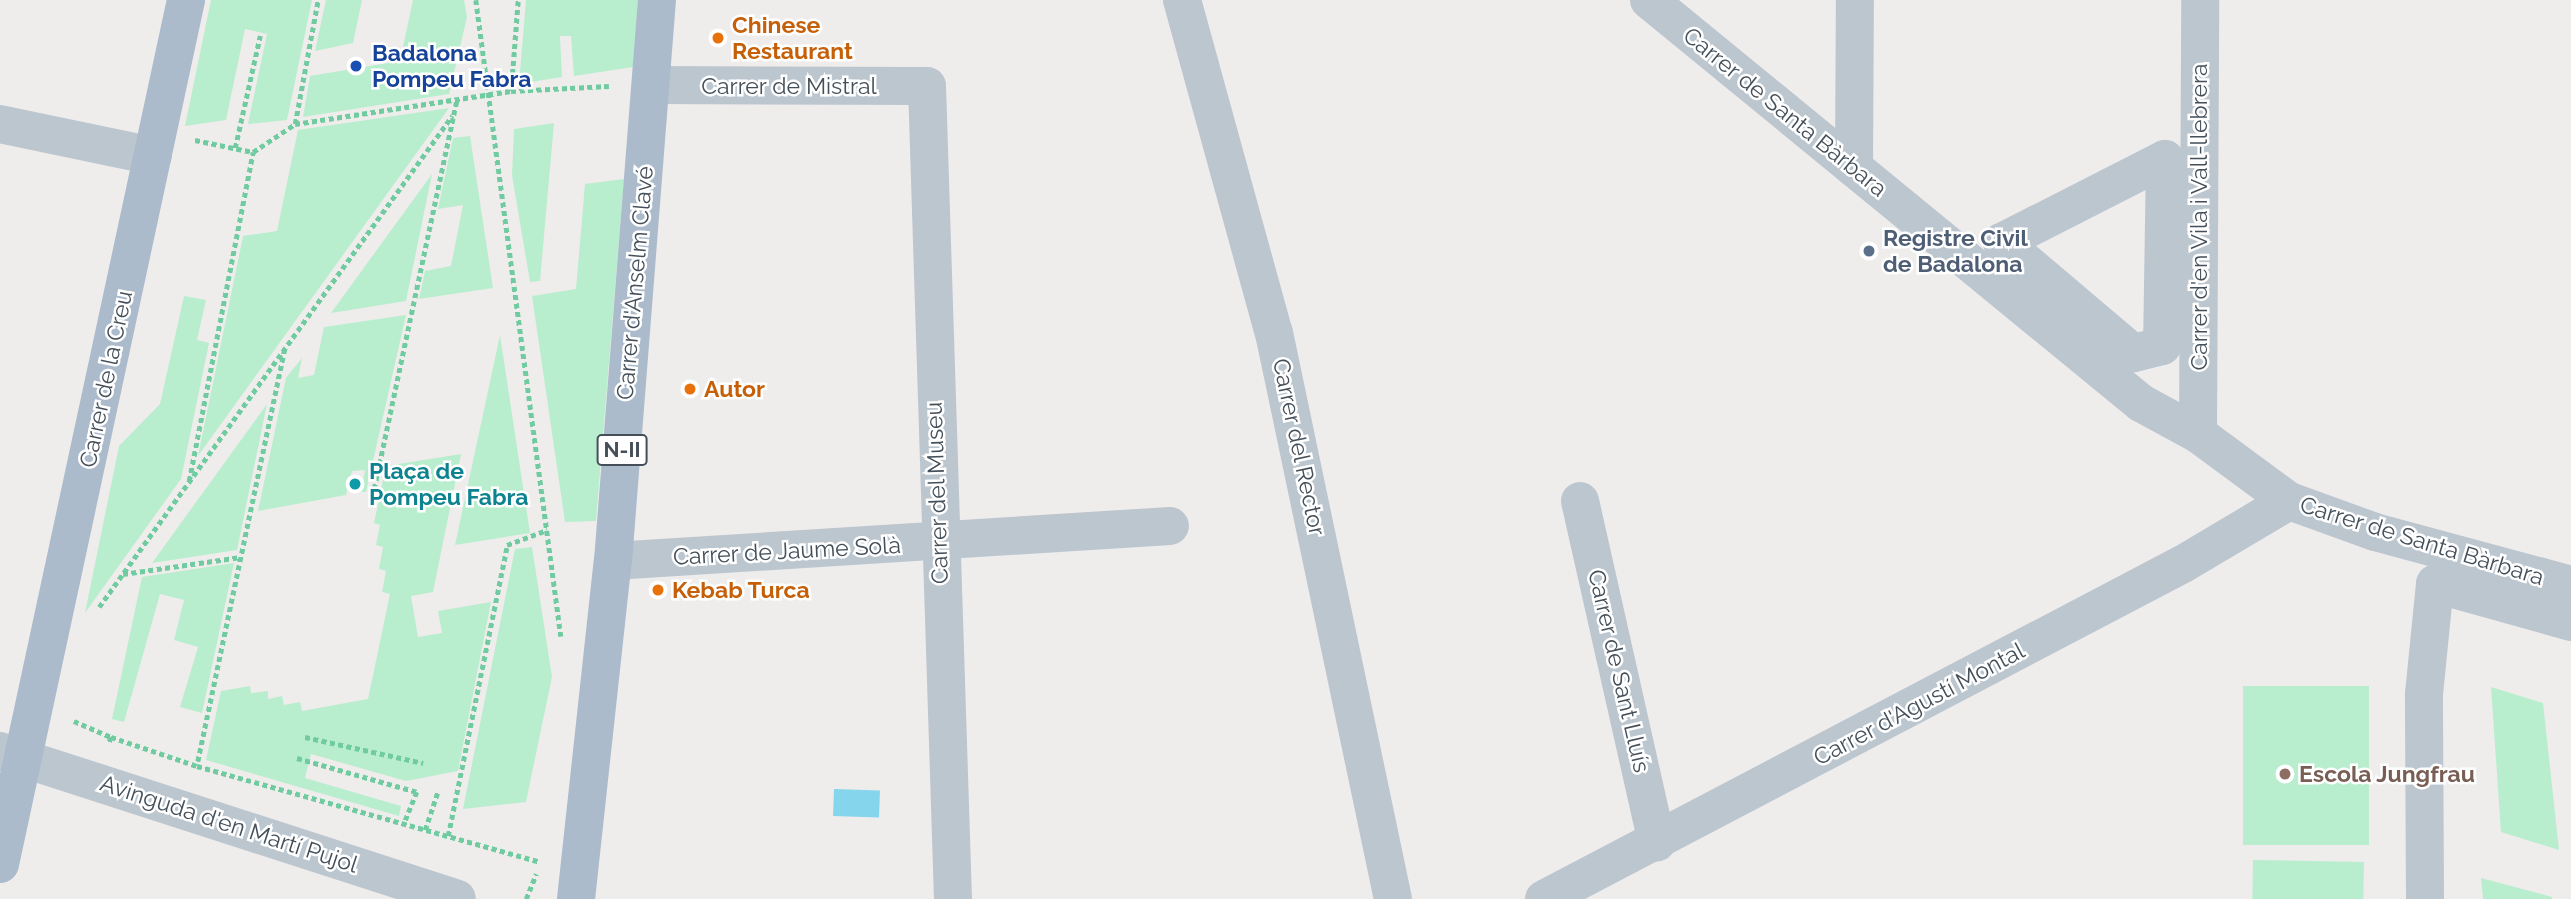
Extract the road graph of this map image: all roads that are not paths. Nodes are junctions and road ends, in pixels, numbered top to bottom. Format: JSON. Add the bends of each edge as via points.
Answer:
{"nodes":[{"id":1,"x":186,"y":0,"type":"edge"},
{"id":2,"x":657,"y":0,"type":"edge"},
{"id":3,"x":1182,"y":0,"type":"edge"},
{"id":4,"x":1649,"y":0,"type":"edge"},
{"id":5,"x":1855,"y":0,"type":"edge"},
{"id":6,"x":2200,"y":0,"type":"edge"},
{"id":7,"x":652,"y":85,"type":"junction"},
{"id":8,"x":927,"y":86,"type":"joint"},
{"id":9,"x":0,"y":124,"type":"edge"},
{"id":10,"x":155,"y":144,"type":"junction"},
{"id":11,"x":1854,"y":168,"type":"junction"},
{"id":12,"x":2002,"y":242,"type":"joint"},
{"id":13,"x":2199,"y":434,"type":"junction"},
{"id":14,"x":1580,"y":501,"type":"dead end"},
{"id":15,"x":2289,"y":501,"type":"junction"},
{"id":16,"x":1170,"y":526,"type":"dead end"},
{"id":17,"x":937,"y":543,"type":"junction"},
{"id":18,"x":613,"y":561,"type":"junction"},
{"id":19,"x":2571,"y":585,"type":"edge"},
{"id":20,"x":2571,"y":622,"type":"edge"},
{"id":21,"x":13,"y":755,"type":"edge"},
{"id":22,"x":1657,"y":842,"type":"junction"},
{"id":23,"x":0,"y":864,"type":"edge"},
{"id":24,"x":457,"y":899,"type":"edge"},
{"id":25,"x":576,"y":899,"type":"edge"},
{"id":26,"x":953,"y":899,"type":"edge"},
{"id":27,"x":1394,"y":899,"type":"edge"},
{"id":28,"x":1544,"y":899,"type":"edge"},
{"id":29,"x":2425,"y":899,"type":"edge"}],
"edges":[{"from":1,"to":10,"type":"main road","name":"Carrer de la Creu"},
{"from":2,"to":7,"type":"main road","name":"Carrer d'Anselm Clavé","number":"N-II"},
{"from":3,"to":27,"type":"street","name":"Carrer del Rector","via":[[1275,333]]},
{"from":4,"to":11,"type":"street","name":"Carrer de Santa Bàrbara"},
{"from":5,"to":11,"type":"street"},
{"from":6,"to":13,"type":"street","name":"Carrer d'en Vila i Vall-llebrera"},
{"from":7,"to":8,"type":"street","name":"Carrer de Mistral"},
{"from":7,"to":18,"type":"main road","name":"Carrer d'Anselm Clavé","number":"N-II"},
{"from":8,"to":17,"type":"street","name":"Carrer del Museu"},
{"from":9,"to":10,"type":"street"},
{"from":10,"to":21,"type":"main road","name":"Carrer de la Creu"},
{"from":11,"to":13,"type":"street","name":"Carrer de Santa Bàrbara","via":[[2141,403]]},
{"from":12,"to":12,"type":"street","via":[[2133,353],[2162,346],[2165,159]]},
{"from":13,"to":15,"type":"street","name":"Carrer de Santa Bàrbara"},
{"from":14,"to":22,"type":"street","name":"Carrer de Sant Lluís"},
{"from":15,"to":19,"type":"street","name":"Carrer de Santa Bàrbara","via":[[2375,532]]},
{"from":15,"to":22,"type":"street","name":"Carrer d'Agustí Montal","via":[[2183,564]]},
{"from":16,"to":17,"type":"street","name":"Carrer de Jaume Solà"},
{"from":17,"to":18,"type":"street","name":"Carrer de Jaume Solà"},
{"from":17,"to":26,"type":"street","name":"Carrer del Museu"},
{"from":18,"to":25,"type":"main road","name":"Carrer d'Anselm Clavé","number":"N-II"},
{"from":20,"to":29,"type":"street","via":[[2435,584],[2424,694]]},
{"from":21,"to":23,"type":"main road","name":"Carrer de la Creu"},
{"from":21,"to":24,"type":"street","name":"Avinguda d'en Martí Pujol"},
{"from":22,"to":28,"type":"street","name":"Carrer d'Agustí Montal"}]}
